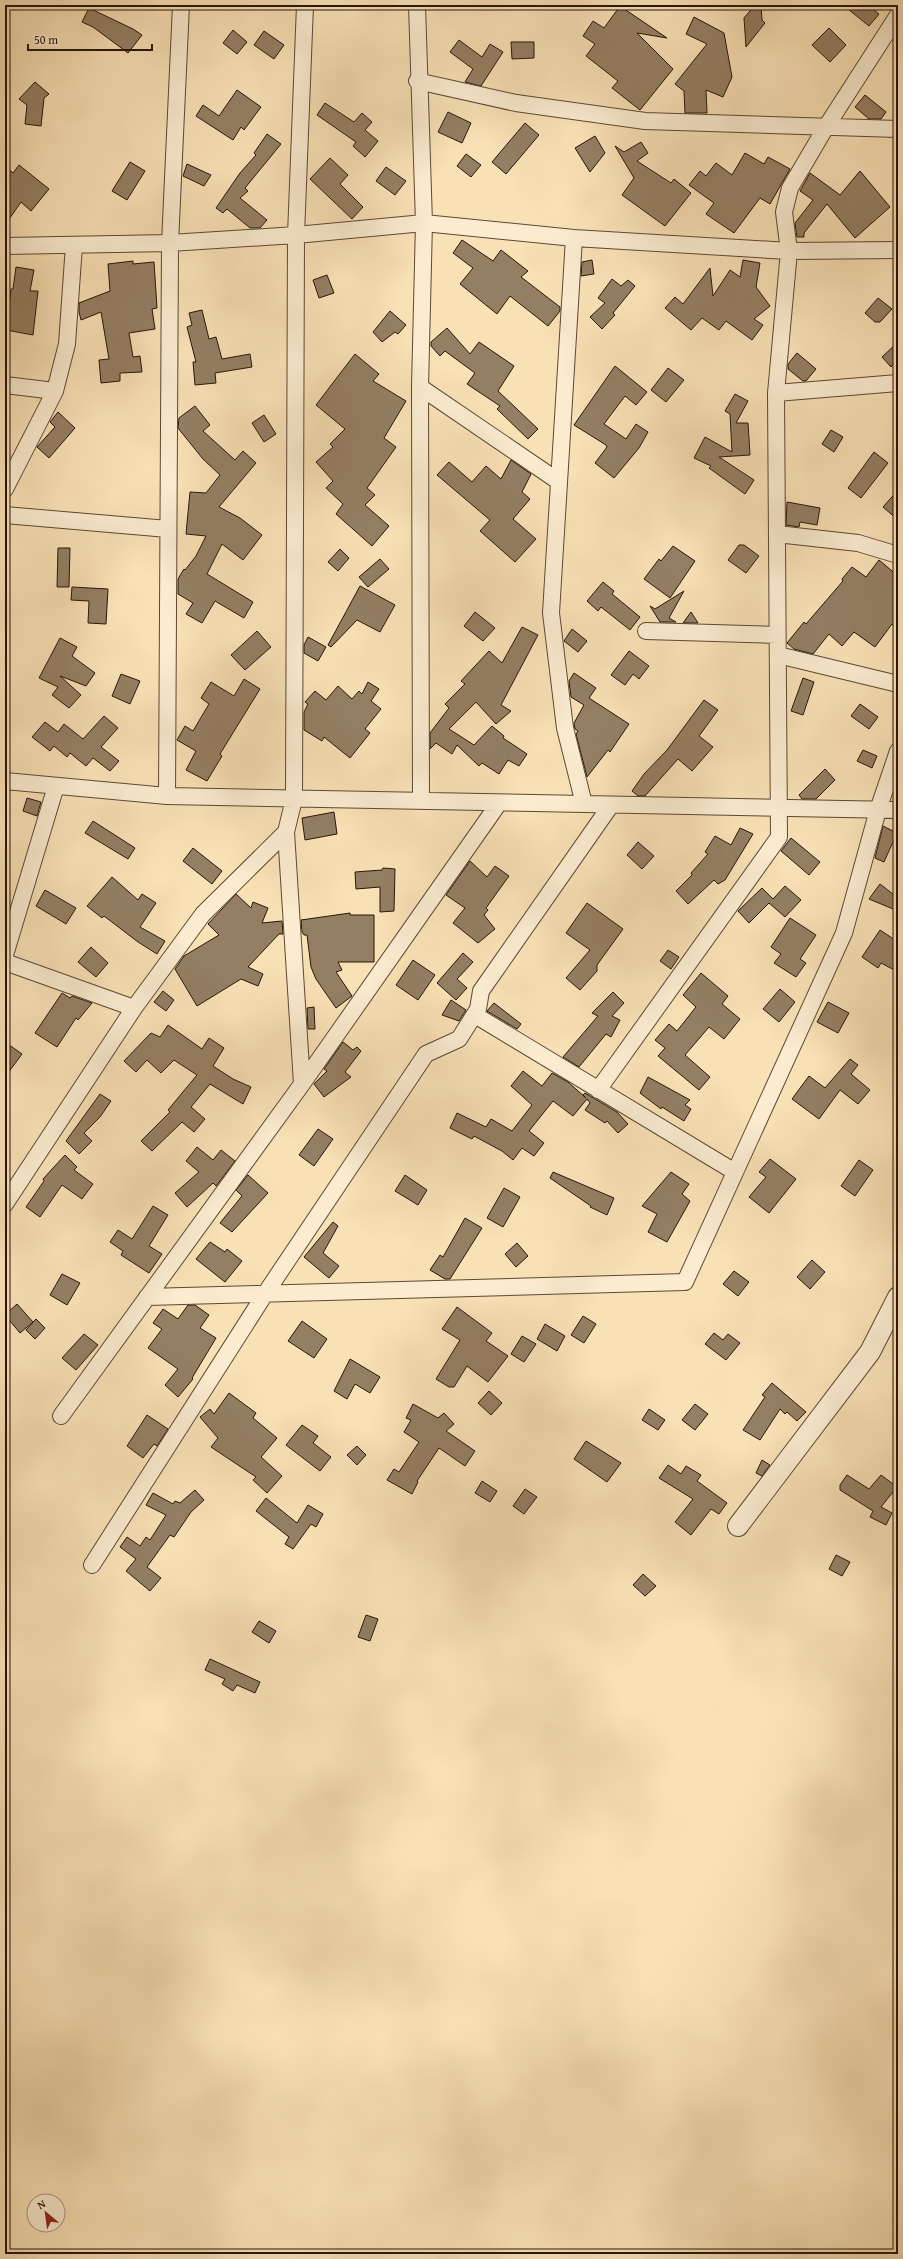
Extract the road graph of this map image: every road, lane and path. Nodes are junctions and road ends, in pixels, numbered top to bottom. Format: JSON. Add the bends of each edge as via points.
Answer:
{"nodes":[{"id":1,"x":181,"y":5,"type":"edge"},
{"id":2,"x":305,"y":5,"type":"edge"},
{"id":3,"x":416,"y":5,"type":"edge"},
{"id":4,"x":898,"y":15,"type":"edge"},
{"id":5,"x":418,"y":81,"type":"junction"},
{"id":6,"x":826,"y":127,"type":"junction"},
{"id":7,"x":898,"y":128,"type":"edge"},
{"id":8,"x":424,"y":223,"type":"junction"},
{"id":9,"x":296,"y":235,"type":"junction"},
{"id":10,"x":574,"y":238,"type":"junction"},
{"id":11,"x":170,"y":243,"type":"junction"},
{"id":12,"x":74,"y":245,"type":"junction"},
{"id":13,"x":5,"y":246,"type":"edge"},
{"id":14,"x":898,"y":250,"type":"edge"},
{"id":15,"x":789,"y":251,"type":"junction"},
{"id":16,"x":898,"y":384,"type":"edge"},
{"id":17,"x":5,"y":385,"type":"edge"},
{"id":18,"x":420,"y":387,"type":"junction"},
{"id":19,"x":55,"y":391,"type":"junction"},
{"id":20,"x":776,"y":393,"type":"junction"},
{"id":21,"x":558,"y":481,"type":"junction"},
{"id":22,"x":5,"y":489,"type":"edge"},
{"id":23,"x":5,"y":515,"type":"edge"},
{"id":24,"x":168,"y":529,"type":"junction"},
{"id":25,"x":777,"y":534,"type":"junction"},
{"id":26,"x":898,"y":555,"type":"edge"},
{"id":27,"x":646,"y":631,"type":"dead end"},
{"id":28,"x":777,"y":634,"type":"junction"},
{"id":29,"x":778,"y":655,"type":"junction"},
{"id":30,"x":898,"y":684,"type":"edge"},
{"id":31,"x":898,"y":751,"type":"edge"},
{"id":32,"x":5,"y":781,"type":"edge"},
{"id":33,"x":56,"y":786,"type":"junction"},
{"id":34,"x":167,"y":796,"type":"junction"},
{"id":35,"x":294,"y":799,"type":"junction"},
{"id":36,"x":421,"y":801,"type":"junction"},
{"id":37,"x":499,"y":803,"type":"junction"},
{"id":38,"x":584,"y":804,"type":"junction"},
{"id":39,"x":612,"y":805,"type":"junction"},
{"id":40,"x":780,"y":809,"type":"junction"},
{"id":41,"x":878,"y":810,"type":"junction"},
{"id":42,"x":898,"y":810,"type":"edge"},
{"id":43,"x":286,"y":832,"type":"junction"},
{"id":44,"x":5,"y":955,"type":"edge"},
{"id":45,"x":5,"y":962,"type":"edge"},
{"id":46,"x":134,"y":1008,"type":"junction"},
{"id":47,"x":475,"y":1015,"type":"junction"},
{"id":48,"x":302,"y":1084,"type":"junction"},
{"id":49,"x":598,"y":1090,"type":"junction"},
{"id":50,"x":735,"y":1172,"type":"junction"},
{"id":51,"x":5,"y":1204,"type":"edge"},
{"id":52,"x":265,"y":1294,"type":"junction"},
{"id":53,"x":148,"y":1297,"type":"junction"},
{"id":54,"x":898,"y":1297,"type":"edge"},
{"id":55,"x":61,"y":1416,"type":"dead end"},
{"id":56,"x":738,"y":1526,"type":"dead end"},
{"id":57,"x":92,"y":1565,"type":"dead end"}],
"edges":[{"from":1,"to":11,"type":"street"},
{"from":2,"to":9,"type":"street"},
{"from":3,"to":5,"type":"street"},
{"from":4,"to":6,"type":"street"},
{"from":5,"to":6,"type":"street","via":[[516,103],[645,121]]},
{"from":5,"to":8,"type":"street"},
{"from":6,"to":7,"type":"street"},
{"from":6,"to":15,"type":"street","via":[[790,188],[784,212]]},
{"from":8,"to":9,"type":"street"},
{"from":8,"to":10,"type":"street"},
{"from":8,"to":18,"type":"street"},
{"from":9,"to":11,"type":"street"},
{"from":9,"to":35,"type":"street"},
{"from":10,"to":15,"type":"street"},
{"from":10,"to":21,"type":"street"},
{"from":11,"to":12,"type":"street"},
{"from":11,"to":24,"type":"street"},
{"from":12,"to":13,"type":"street"},
{"from":12,"to":19,"type":"street","via":[[67,344]]},
{"from":14,"to":15,"type":"street"},
{"from":15,"to":20,"type":"street"},
{"from":16,"to":20,"type":"street"},
{"from":17,"to":19,"type":"street"},
{"from":18,"to":21,"type":"street"},
{"from":18,"to":36,"type":"street"},
{"from":19,"to":22,"type":"street"},
{"from":20,"to":25,"type":"street"},
{"from":21,"to":38,"type":"street","via":[[551,613],[565,728]]},
{"from":23,"to":24,"type":"street"},
{"from":24,"to":34,"type":"street"},
{"from":25,"to":26,"type":"street","via":[[858,543]]},
{"from":25,"to":28,"type":"street"},
{"from":27,"to":28,"type":"street"},
{"from":28,"to":29,"type":"street"},
{"from":29,"to":30,"type":"street"},
{"from":29,"to":40,"type":"street"},
{"from":31,"to":41,"type":"street"},
{"from":32,"to":33,"type":"street"},
{"from":33,"to":34,"type":"street"},
{"from":33,"to":44,"type":"street"},
{"from":34,"to":35,"type":"street"},
{"from":35,"to":36,"type":"street"},
{"from":35,"to":43,"type":"street"},
{"from":36,"to":37,"type":"street"},
{"from":37,"to":38,"type":"street"},
{"from":37,"to":48,"type":"street"},
{"from":38,"to":39,"type":"street"},
{"from":39,"to":40,"type":"street"},
{"from":39,"to":47,"type":"street","via":[[481,991]]},
{"from":40,"to":41,"type":"street"},
{"from":40,"to":49,"type":"street","via":[[780,837]]},
{"from":41,"to":42,"type":"street"},
{"from":41,"to":50,"type":"street","via":[[844,933]]},
{"from":43,"to":46,"type":"street","via":[[203,914]]},
{"from":43,"to":48,"type":"street"},
{"from":45,"to":46,"type":"street"},
{"from":46,"to":51,"type":"street"},
{"from":47,"to":49,"type":"street"},
{"from":47,"to":52,"type":"street","via":[[460,1039],[426,1054]]},
{"from":48,"to":53,"type":"street"},
{"from":49,"to":50,"type":"street"},
{"from":50,"to":52,"type":"street","via":[[685,1282]]},
{"from":52,"to":53,"type":"street"},
{"from":52,"to":57,"type":"street"},
{"from":53,"to":55,"type":"street"},
{"from":54,"to":56,"type":"street","via":[[870,1352]]}]}
